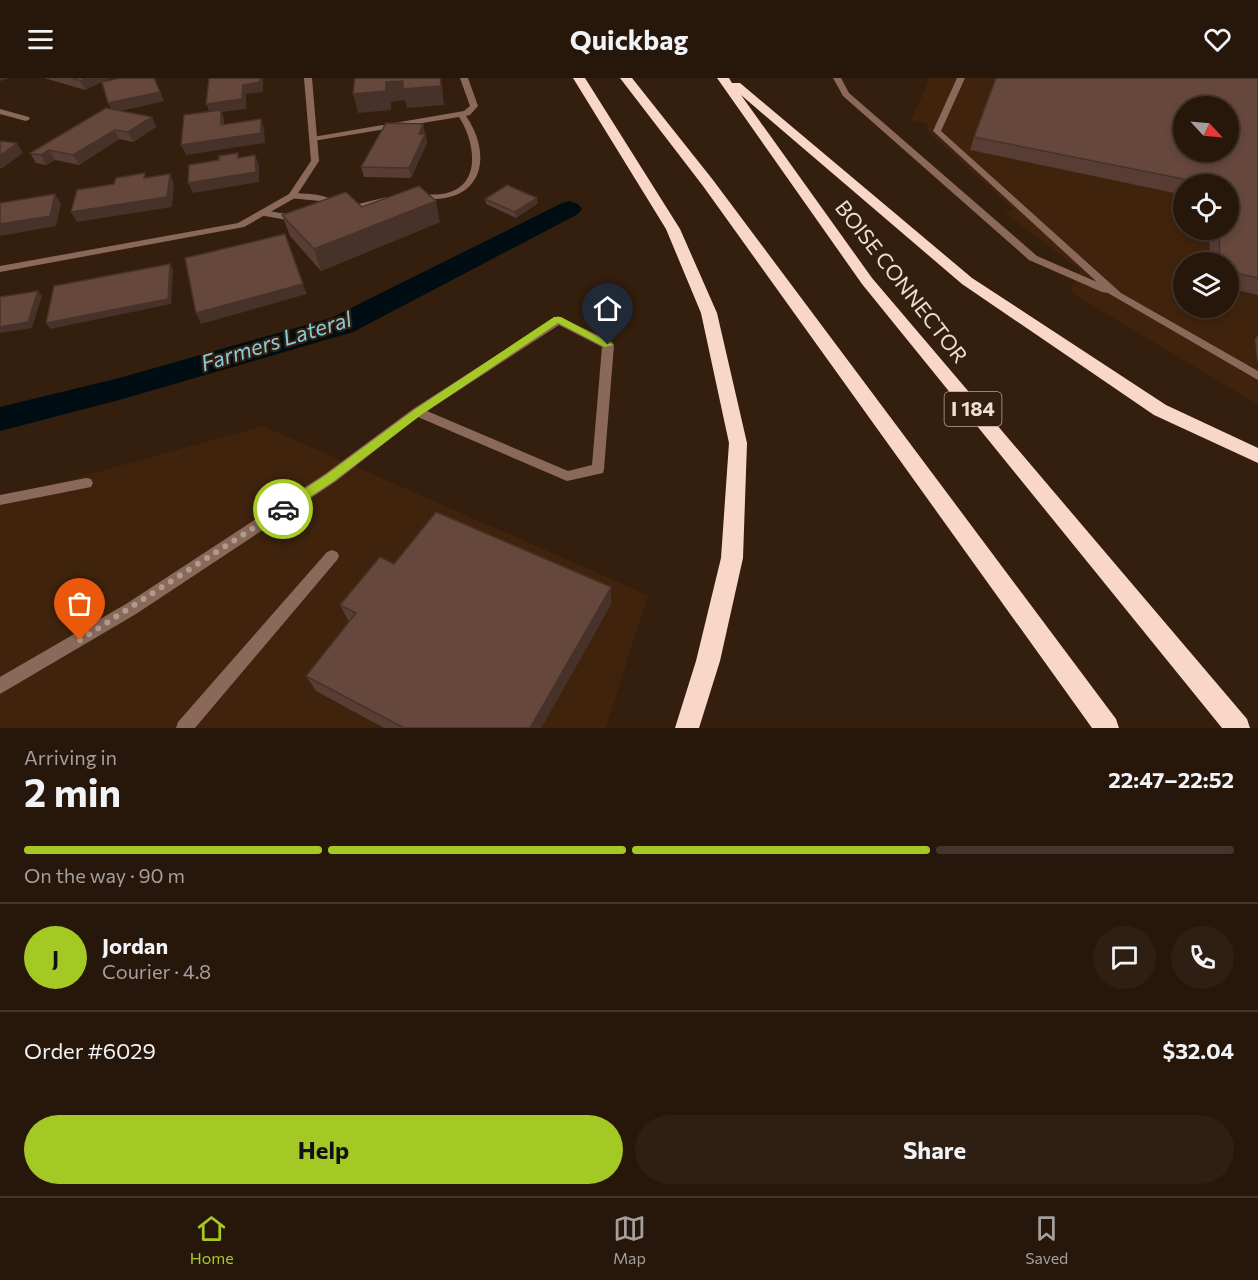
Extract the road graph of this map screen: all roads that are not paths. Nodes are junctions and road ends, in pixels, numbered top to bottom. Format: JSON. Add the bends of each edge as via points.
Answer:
{"nodes":[{"id":1,"x":309,"y":78,"type":"edge"},
{"id":2,"x":464,"y":78,"type":"edge"},
{"id":3,"x":566,"y":78,"type":"edge"},
{"id":4,"x":579,"y":78,"type":"edge"},
{"id":5,"x":626,"y":78,"type":"edge"},
{"id":6,"x":723,"y":78,"type":"edge"},
{"id":7,"x":728,"y":78,"type":"edge"},
{"id":8,"x":837,"y":78,"type":"edge"},
{"id":9,"x":961,"y":78,"type":"edge"},
{"id":10,"x":0,"y":111,"type":"edge"},
{"id":11,"x":461,"y":114,"type":"junction"},
{"id":12,"x":26,"y":119,"type":"dead end"},
{"id":13,"x":313,"y":139,"type":"junction"},
{"id":14,"x":645,"y":182,"type":"junction"},
{"id":15,"x":291,"y":196,"type":"junction"},
{"id":16,"x":262,"y":213,"type":"junction"},
{"id":17,"x":312,"y":218,"type":"edge"},
{"id":18,"x":0,"y":269,"type":"edge"},
{"id":19,"x":1117,"y":295,"type":"junction"},
{"id":20,"x":1258,"y":376,"type":"edge"},
{"id":21,"x":417,"y":412,"type":"junction"},
{"id":22,"x":1258,"y":456,"type":"edge"},
{"id":23,"x":86,"y":483,"type":"dead end"},
{"id":24,"x":0,"y":500,"type":"edge"},
{"id":25,"x":332,"y":556,"type":"dead end"},
{"id":26,"x":1,"y":682,"type":"edge"},
{"id":27,"x":184,"y":728,"type":"edge"},
{"id":28,"x":687,"y":728,"type":"edge"},
{"id":29,"x":1107,"y":728,"type":"edge"},
{"id":30,"x":1238,"y":728,"type":"edge"}],
"edges":[{"from":1,"to":13,"type":"street"},
{"from":2,"to":11,"type":"street","via":[[474,106]]},
{"from":3,"to":14,"type":"highway"},
{"from":4,"to":14,"type":"highway"},
{"from":5,"to":29,"type":"highway","via":[[708,183]]},
{"from":6,"to":30,"type":"highway","name":"BOISE CONNECTOR","number":"I 184","via":[[867,281]]},
{"from":7,"to":22,"type":"highway","via":[[967,281],[1160,410]]},
{"from":8,"to":19,"type":"street","via":[[846,94],[1033,258]]},
{"from":9,"to":19,"type":"street","via":[[937,131]]},
{"from":10,"to":12,"type":"street"},
{"from":11,"to":13,"type":"street"},
{"from":11,"to":15,"type":"street","via":[[475,138],[477,170],[456,193],[391,199],[335,213],[333,203]]},
{"from":13,"to":15,"type":"street","via":[[315,161]]},
{"from":14,"to":28,"type":"highway","via":[[673,229],[709,313],[738,444],[732,558],[708,661]]},
{"from":15,"to":16,"type":"street"},
{"from":16,"to":17,"type":"street"},
{"from":16,"to":18,"type":"street","via":[[241,225]]},
{"from":19,"to":20,"type":"street"},
{"from":21,"to":21,"type":"street","via":[[558,320],[608,345],[598,469],[567,476]]},
{"from":21,"to":26,"type":"street","via":[[330,478],[169,584]]},
{"from":23,"to":24,"type":"street"},
{"from":25,"to":27,"type":"street"}]}
